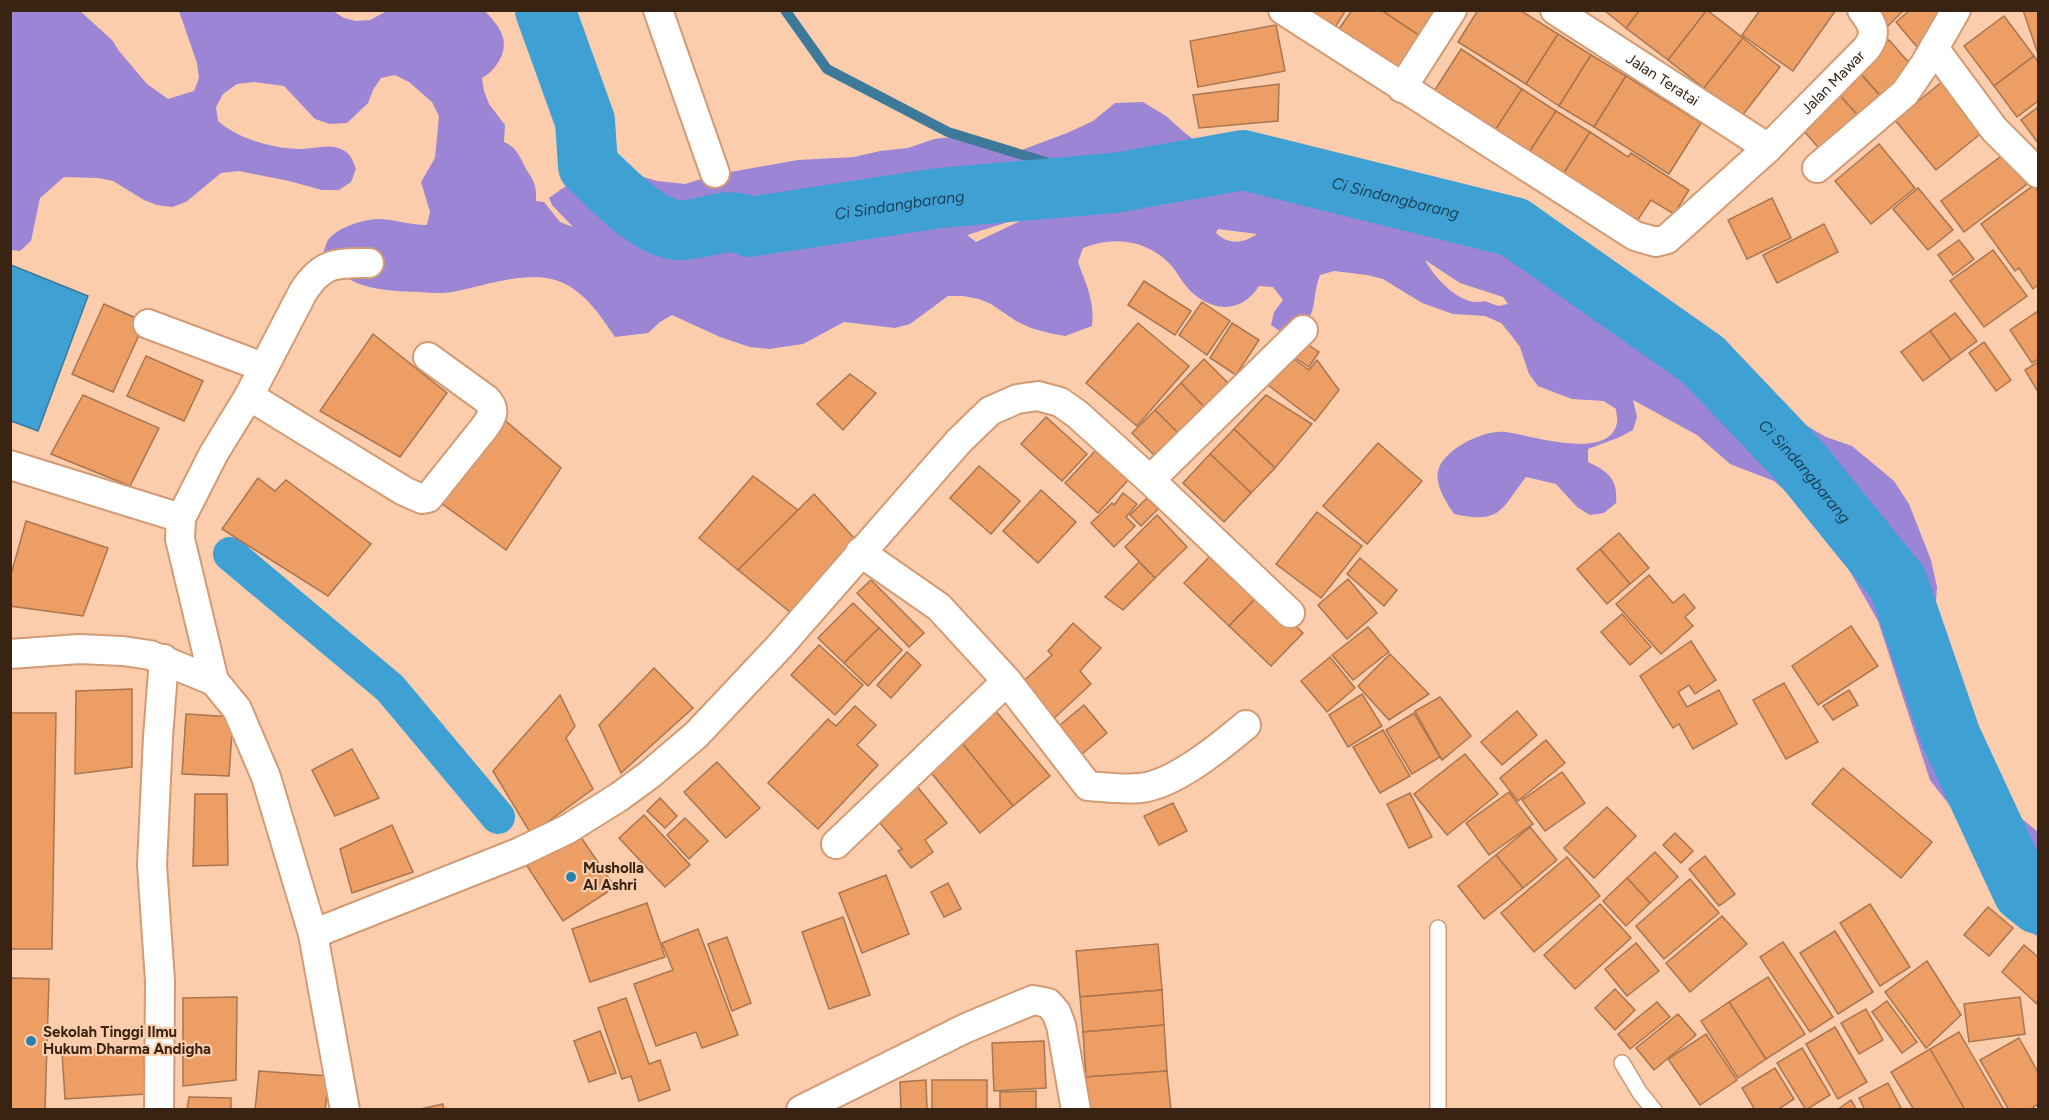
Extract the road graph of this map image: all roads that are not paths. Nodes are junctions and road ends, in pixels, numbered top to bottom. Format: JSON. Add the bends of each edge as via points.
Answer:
{"nodes":[{"id":1,"x":658,"y":10,"type":"edge"},
{"id":2,"x":1283,"y":10,"type":"edge"},
{"id":3,"x":1452,"y":10,"type":"edge"},
{"id":4,"x":1556,"y":10,"type":"edge"},
{"id":5,"x":1862,"y":10,"type":"edge"},
{"id":6,"x":1956,"y":10,"type":"edge"},
{"id":7,"x":1934,"y":48,"type":"junction"},
{"id":8,"x":1402,"y":87,"type":"junction"},
{"id":9,"x":1768,"y":148,"type":"junction"},
{"id":10,"x":1817,"y":168,"type":"dead end"},
{"id":11,"x":715,"y":173,"type":"dead end"},
{"id":12,"x":2038,"y":173,"type":"edge"},
{"id":13,"x":369,"y":263,"type":"dead end"},
{"id":14,"x":148,"y":324,"type":"dead end"},
{"id":15,"x":1303,"y":330,"type":"dead end"},
{"id":16,"x":428,"y":357,"type":"dead end"},
{"id":17,"x":263,"y":367,"type":"junction"},
{"id":18,"x":249,"y":396,"type":"junction"},
{"id":19,"x":10,"y":465,"type":"edge"},
{"id":20,"x":1150,"y":480,"type":"junction"},
{"id":21,"x":181,"y":518,"type":"junction"},
{"id":22,"x":860,"y":552,"type":"junction"},
{"id":23,"x":1290,"y":613,"type":"dead end"},
{"id":24,"x":10,"y":654,"type":"edge"},
{"id":25,"x":164,"y":659,"type":"junction"},
{"id":26,"x":214,"y":681,"type":"junction"},
{"id":27,"x":1007,"y":681,"type":"junction"},
{"id":28,"x":1246,"y":725,"type":"dead end"},
{"id":29,"x":836,"y":844,"type":"dead end"},
{"id":30,"x":1438,"y":928,"type":"dead end"},
{"id":31,"x":313,"y":934,"type":"junction"},
{"id":32,"x":1622,"y":1063,"type":"dead end"},
{"id":33,"x":159,"y":1110,"type":"edge"},
{"id":34,"x":345,"y":1110,"type":"edge"},
{"id":35,"x":801,"y":1110,"type":"edge"},
{"id":36,"x":1076,"y":1110,"type":"edge"},
{"id":37,"x":1438,"y":1110,"type":"edge"},
{"id":38,"x":1654,"y":1110,"type":"edge"}],
"edges":[{"from":1,"to":11,"type":"street"},
{"from":2,"to":8,"type":"street"},
{"from":3,"to":8,"type":"street"},
{"from":4,"to":9,"type":"street","name":"Jalan Teratai"},
{"from":5,"to":9,"type":"street","name":"Jalan Mawar","via":[[1874,30],[1872,42]]},
{"from":6,"to":7,"type":"street"},
{"from":7,"to":10,"type":"street","via":[[1905,93]]},
{"from":7,"to":12,"type":"street","via":[[1994,129]]},
{"from":8,"to":9,"type":"street","name":"Jalan Mawar","via":[[1635,236],[1656,242],[1666,239]]},
{"from":13,"to":17,"type":"street","via":[[343,263],[313,276]]},
{"from":14,"to":17,"type":"street"},
{"from":15,"to":20,"type":"street"},
{"from":16,"to":18,"type":"street","via":[[486,399],[494,411],[428,498],[405,491]]},
{"from":17,"to":18,"type":"street"},
{"from":18,"to":21,"type":"street"},
{"from":19,"to":21,"type":"street"},
{"from":20,"to":22,"type":"street","via":[[1060,402],[1038,396],[1017,399],[990,411]]},
{"from":20,"to":23,"type":"street"},
{"from":21,"to":26,"type":"street","via":[[180,539]]},
{"from":22,"to":27,"type":"street","via":[[939,607]]},
{"from":22,"to":31,"type":"street","via":[[779,647],[696,735],[619,797],[566,830],[520,852]]},
{"from":24,"to":25,"type":"street","via":[[79,649]]},
{"from":25,"to":26,"type":"street"},
{"from":25,"to":33,"type":"street","via":[[152,865],[160,981]]},
{"from":26,"to":31,"type":"street","via":[[237,709],[266,777]]},
{"from":27,"to":28,"type":"street","via":[[1088,786],[1141,788],[1155,784],[1214,752]]},
{"from":27,"to":29,"type":"street"},
{"from":30,"to":37,"type":"lane"},
{"from":31,"to":34,"type":"street"},
{"from":32,"to":38,"type":"lane"},
{"from":35,"to":36,"type":"street","via":[[966,1028],[1033,1000],[1047,1003],[1059,1018]]}]}
